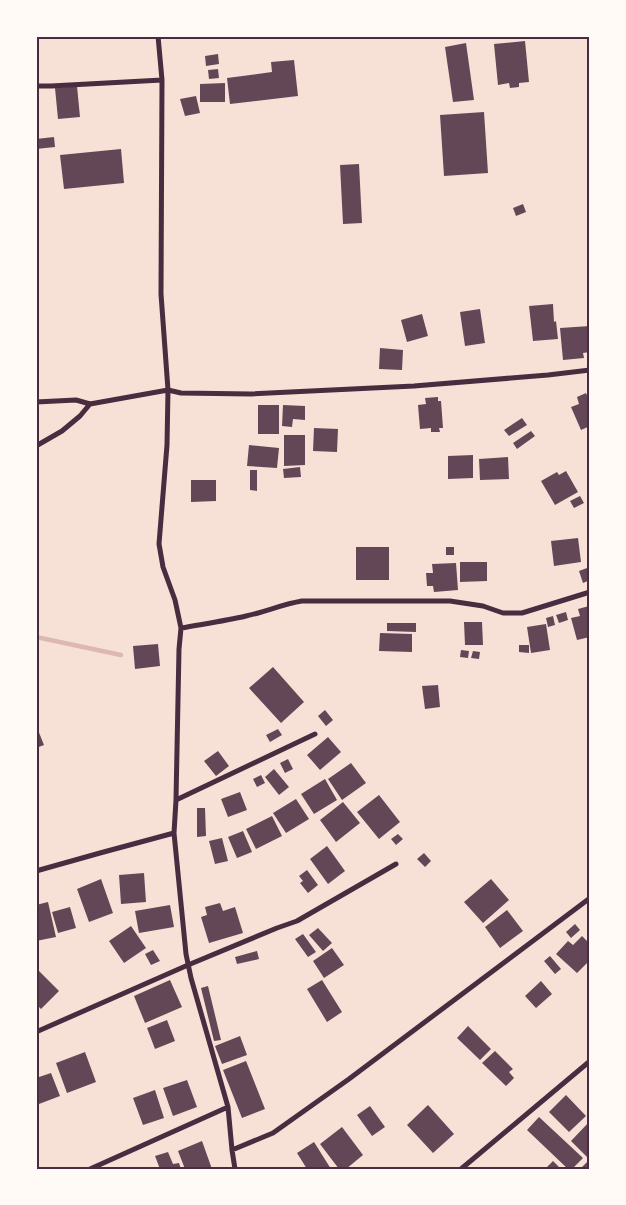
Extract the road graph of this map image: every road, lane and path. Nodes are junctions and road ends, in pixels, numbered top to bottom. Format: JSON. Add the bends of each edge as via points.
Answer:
{"nodes":[{"id":1,"x":158,"y":36,"type":"edge"},
{"id":2,"x":162,"y":80,"type":"junction"},
{"id":3,"x":36,"y":86,"type":"edge"},
{"id":4,"x":590,"y":370,"type":"edge"},
{"id":5,"x":168,"y":390,"type":"junction"},
{"id":6,"x":36,"y":402,"type":"edge"},
{"id":7,"x":90,"y":404,"type":"junction"},
{"id":8,"x":36,"y":446,"type":"edge"},
{"id":9,"x":590,"y":592,"type":"edge"},
{"id":10,"x":181,"y":628,"type":"junction"},
{"id":11,"x":315,"y":734,"type":"dead end"},
{"id":12,"x":176,"y":800,"type":"junction"},
{"id":13,"x":174,"y":833,"type":"junction"},
{"id":14,"x":396,"y":864,"type":"dead end"},
{"id":15,"x":36,"y":871,"type":"edge"},
{"id":16,"x":590,"y":898,"type":"edge"},
{"id":17,"x":188,"y":965,"type":"junction"},
{"id":18,"x":36,"y":1032,"type":"edge"},
{"id":19,"x":590,"y":1062,"type":"edge"},
{"id":20,"x":228,"y":1108,"type":"junction"},
{"id":21,"x":232,"y":1150,"type":"junction"},
{"id":22,"x":90,"y":1169,"type":"edge"},
{"id":23,"x":235,"y":1169,"type":"edge"},
{"id":24,"x":461,"y":1169,"type":"edge"}],
"edges":[{"from":1,"to":2,"type":"street"},
{"from":2,"to":3,"type":"street"},
{"from":2,"to":5,"type":"street","via":[[161,294]]},
{"from":4,"to":5,"type":"street","via":[[414,386],[251,394]]},
{"from":5,"to":7,"type":"street"},
{"from":5,"to":10,"type":"street","via":[[159,544]]},
{"from":6,"to":7,"type":"street","via":[[76,400]]},
{"from":7,"to":8,"type":"street","via":[[62,431]]},
{"from":9,"to":10,"type":"street","via":[[522,613],[503,613],[450,601],[302,600],[244,617]]},
{"from":10,"to":12,"type":"street"},
{"from":11,"to":12,"type":"street"},
{"from":12,"to":13,"type":"street"},
{"from":13,"to":15,"type":"street"},
{"from":13,"to":17,"type":"street"},
{"from":14,"to":17,"type":"street","via":[[297,921]]},
{"from":16,"to":21,"type":"street","via":[[273,1133]]},
{"from":17,"to":18,"type":"street"},
{"from":17,"to":20,"type":"street"},
{"from":19,"to":24,"type":"street"},
{"from":20,"to":21,"type":"street"},
{"from":20,"to":22,"type":"street"},
{"from":21,"to":23,"type":"street"}]}
